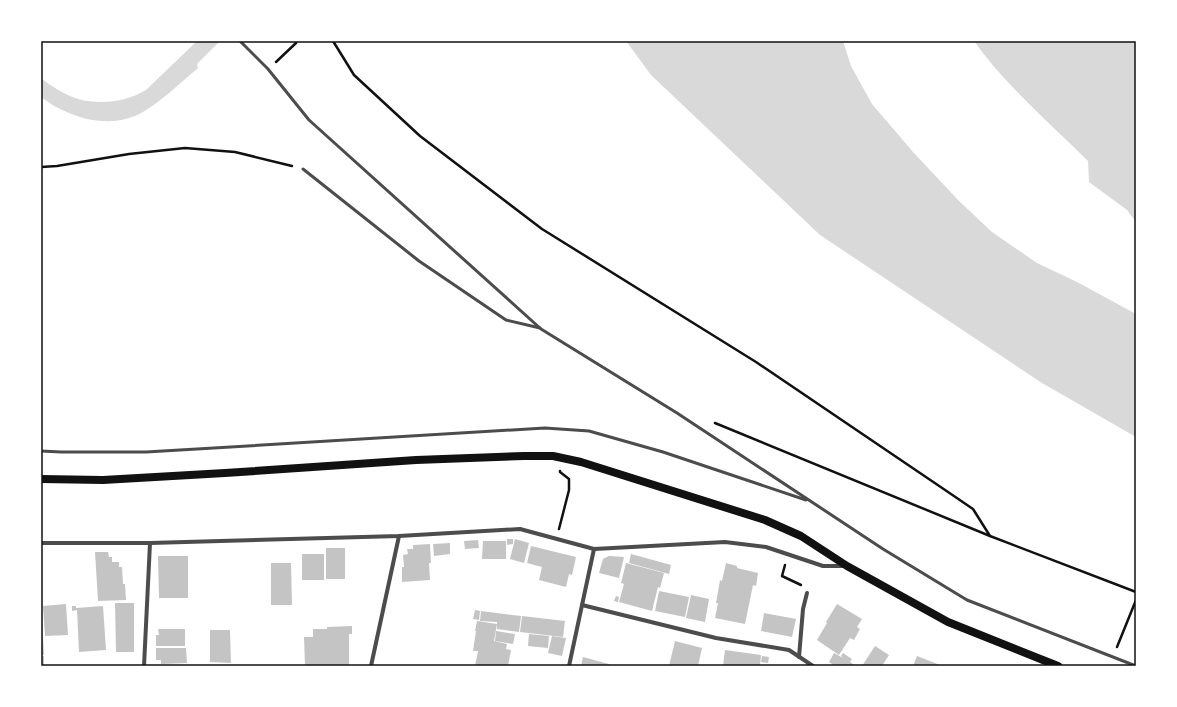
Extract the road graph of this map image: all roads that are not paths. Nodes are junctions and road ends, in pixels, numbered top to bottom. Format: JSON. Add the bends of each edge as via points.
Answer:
{"nodes":[{"id":1,"x":240,"y":41,"type":"edge"},
{"id":2,"x":303,"y":169,"type":"road end"},
{"id":3,"x":542,"y":329,"type":"junction"},
{"id":4,"x":41,"y":451,"type":"edge"},
{"id":5,"x":41,"y":479,"type":"edge"},
{"id":6,"x":811,"y":502,"type":"junction"},
{"id":7,"x":399,"y":536,"type":"junction"},
{"id":8,"x":41,"y":543,"type":"edge"},
{"id":9,"x":150,"y":543,"type":"junction"},
{"id":10,"x":594,"y":549,"type":"junction"},
{"id":11,"x":847,"y":566,"type":"junction"},
{"id":12,"x":807,"y":593,"type":"road end"},
{"id":13,"x":582,"y":605,"type":"junction"},
{"id":14,"x":799,"y":657,"type":"junction"},
{"id":15,"x":144,"y":666,"type":"edge"},
{"id":16,"x":371,"y":666,"type":"edge"},
{"id":17,"x":570,"y":666,"type":"edge"},
{"id":18,"x":813,"y":666,"type":"edge"},
{"id":19,"x":1058,"y":666,"type":"edge"},
{"id":20,"x":1136,"y":666,"type":"edge"}],
"edges":[{"from":1,"to":3,"type":"lane","via":[[268,69],[309,120]]},
{"from":2,"to":3,"type":"lane","via":[[419,261],[500,316],[506,320]]},
{"from":3,"to":6,"type":"lane","via":[[677,413]]},
{"from":4,"to":6,"type":"lane","via":[[146,452],[537,429],[578,430],[664,452]]},
{"from":5,"to":11,"type":"main road","via":[[103,480],[416,460],[553,456],[581,462],[765,520],[801,536]]},
{"from":6,"to":20,"type":"lane","via":[[967,600]]},
{"from":7,"to":9,"type":"street"},
{"from":7,"to":10,"type":"street","via":[[520,529]]},
{"from":7,"to":16,"type":"street"},
{"from":8,"to":9,"type":"street"},
{"from":9,"to":15,"type":"street"},
{"from":10,"to":11,"type":"street","via":[[725,542],[766,547],[823,566]]},
{"from":10,"to":13,"type":"street"},
{"from":11,"to":19,"type":"main road","via":[[948,622]]},
{"from":12,"to":14,"type":"street"},
{"from":13,"to":14,"type":"street","via":[[716,638],[788,650]]},
{"from":13,"to":17,"type":"street"},
{"from":14,"to":18,"type":"street"}]}
